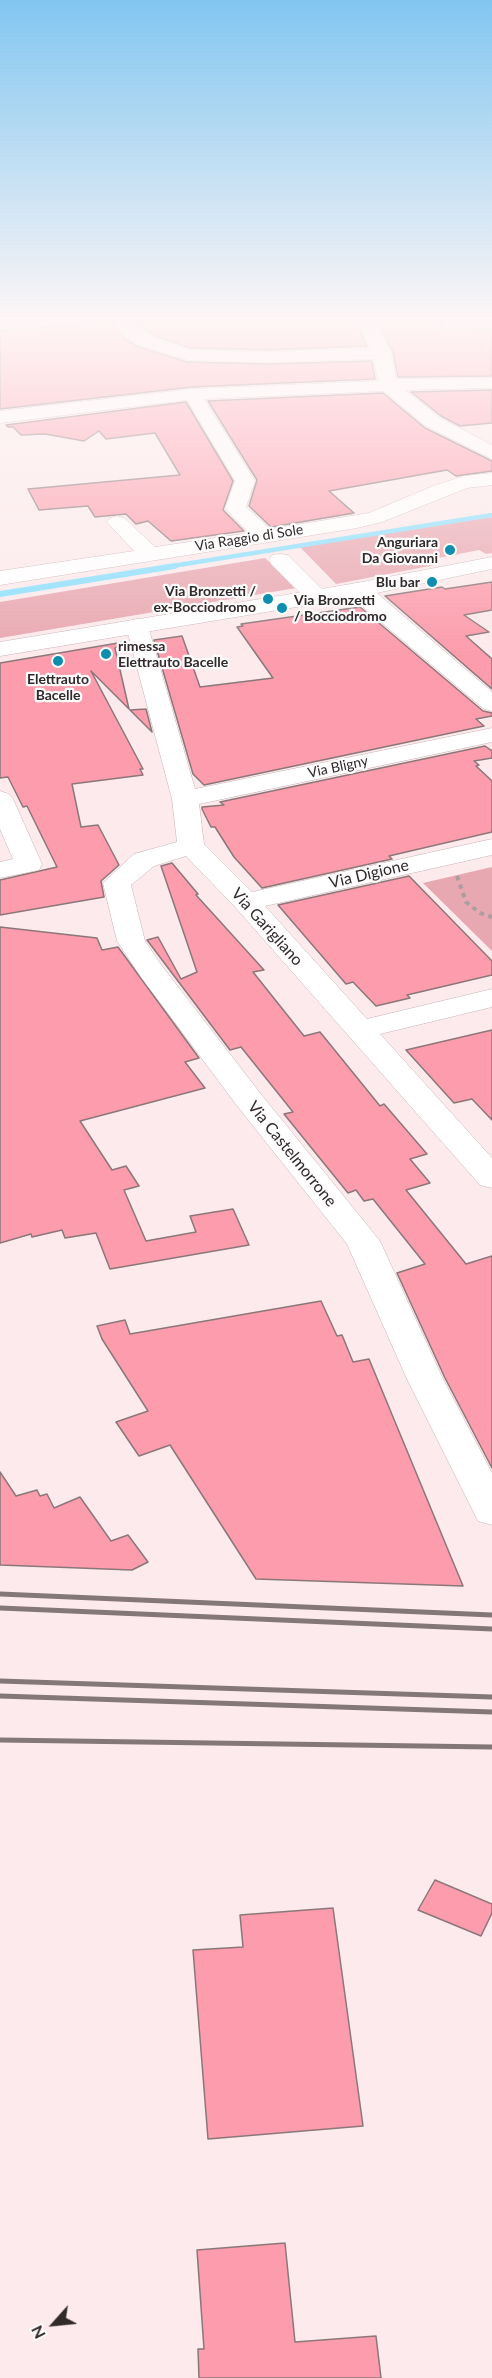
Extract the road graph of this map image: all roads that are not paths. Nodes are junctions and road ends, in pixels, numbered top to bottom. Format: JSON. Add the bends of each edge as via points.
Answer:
{"nodes":[{"id":1,"x":216,"y":434,"type":"edge"},
{"id":2,"x":457,"y":434,"type":"edge"},
{"id":3,"x":472,"y":434,"type":"edge"},
{"id":4,"x":492,"y":437,"type":"edge"},
{"id":5,"x":492,"y":453,"type":"edge"},
{"id":6,"x":492,"y":470,"type":"edge"},
{"id":7,"x":492,"y":479,"type":"edge"},
{"id":8,"x":455,"y":480,"type":"junction"},
{"id":9,"x":400,"y":491,"type":"dead end"},
{"id":10,"x":117,"y":522,"type":"dead end"},
{"id":11,"x":265,"y":536,"type":"junction"},
{"id":12,"x":150,"y":554,"type":"junction"},
{"id":13,"x":280,"y":560,"type":"dead end"},
{"id":14,"x":492,"y":563,"type":"edge"},
{"id":15,"x":0,"y":578,"type":"edge"},
{"id":16,"x":357,"y":591,"type":"junction"},
{"id":17,"x":317,"y":597,"type":"junction"},
{"id":18,"x":137,"y":626,"type":"junction"},
{"id":19,"x":0,"y":649,"type":"edge"},
{"id":20,"x":492,"y":704,"type":"edge"},
{"id":21,"x":492,"y":735,"type":"edge"},
{"id":22,"x":185,"y":799,"type":"junction"},
{"id":23,"x":3,"y":806,"type":"edge"},
{"id":24,"x":191,"y":846,"type":"junction"},
{"id":25,"x":492,"y":847,"type":"edge"},
{"id":26,"x":0,"y":870,"type":"edge"},
{"id":27,"x":246,"y":902,"type":"junction"},
{"id":28,"x":492,"y":998,"type":"edge"},
{"id":29,"x":358,"y":1030,"type":"junction"},
{"id":30,"x":492,"y":1178,"type":"edge"},
{"id":31,"x":492,"y":1511,"type":"edge"}],
"edges":[{"from":1,"to":11,"type":"street","via":[[245,481],[235,508]]},
{"from":2,"to":5,"type":"street"},
{"from":3,"to":4,"type":"street"},
{"from":6,"to":8,"type":"street"},
{"from":7,"to":8,"type":"street","name":"Via Raggio di Sole"},
{"from":8,"to":9,"type":"street","via":[[420,483]]},
{"from":8,"to":11,"type":"street","name":"Via Raggio di Sole","via":[[375,518]]},
{"from":10,"to":12,"type":"street"},
{"from":11,"to":12,"type":"street","name":"Via Raggio di Sole"},
{"from":12,"to":15,"type":"street","name":"Via Raggio di Sole"},
{"from":13,"to":17,"type":"street"},
{"from":14,"to":16,"type":"street"},
{"from":16,"to":17,"type":"street"},
{"from":16,"to":20,"type":"street"},
{"from":17,"to":18,"type":"street"},
{"from":18,"to":19,"type":"street"},
{"from":18,"to":22,"type":"street"},
{"from":21,"to":22,"type":"street","name":"Via Bligny"},
{"from":22,"to":24,"type":"street"},
{"from":23,"to":26,"type":"street","via":[[29,864]]},
{"from":24,"to":27,"type":"street","name":"Via Garigliano"},
{"from":24,"to":31,"type":"street","name":"Via Castelmorrone","via":[[144,860],[117,883],[131,941],[249,1100],[363,1241],[425,1379]]},
{"from":25,"to":27,"type":"street","name":"Via Digione"},
{"from":27,"to":29,"type":"street","name":"Via Garigliano"},
{"from":28,"to":29,"type":"street"},
{"from":29,"to":30,"type":"street","name":"Via Garigliano"}]}
